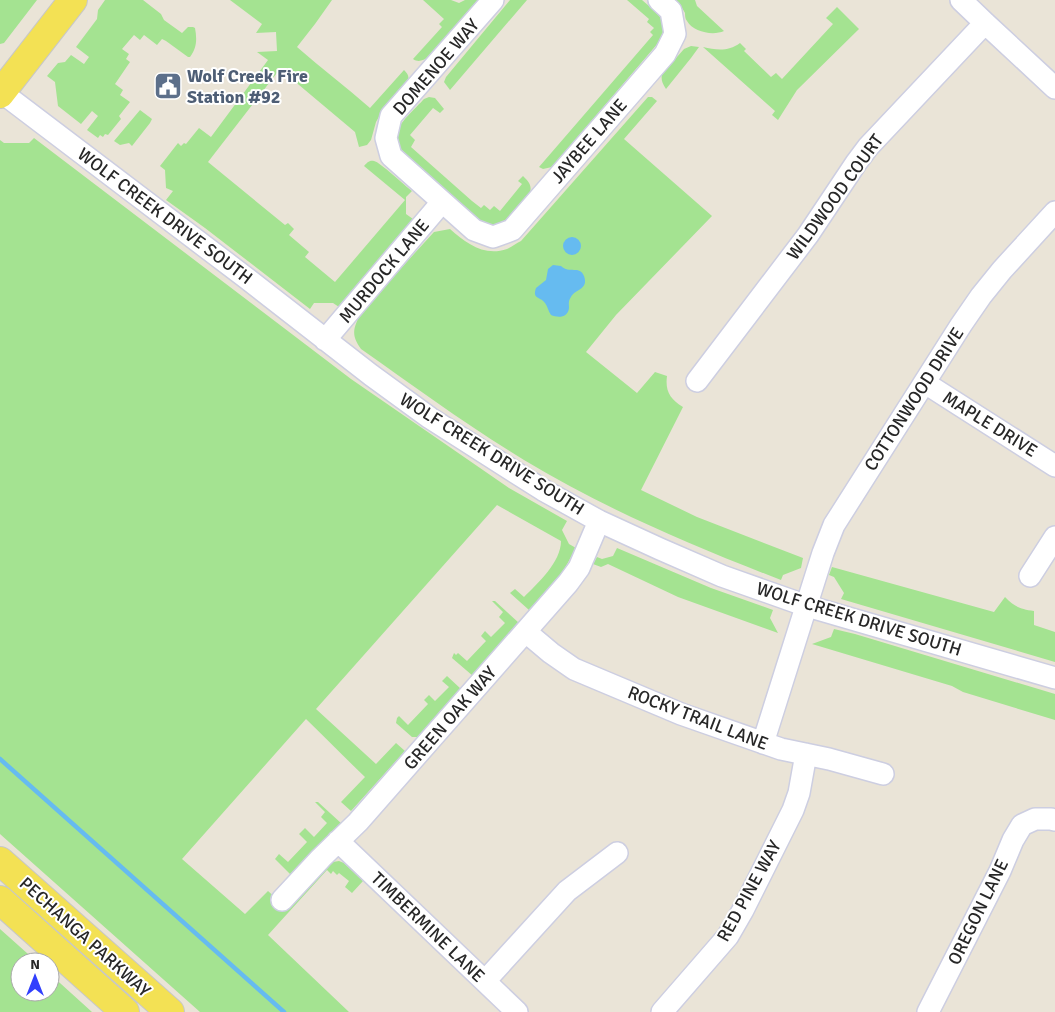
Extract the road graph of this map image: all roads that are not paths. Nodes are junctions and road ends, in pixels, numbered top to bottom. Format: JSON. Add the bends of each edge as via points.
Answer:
{"nodes":[{"id":1,"x":73,"y":0,"type":"edge"},
{"id":2,"x":494,"y":0,"type":"edge"},
{"id":3,"x":659,"y":0,"type":"edge"},
{"id":4,"x":961,"y":0,"type":"edge"},
{"id":5,"x":985,"y":23,"type":"junction"},
{"id":6,"x":1055,"y":88,"type":"edge"},
{"id":7,"x":0,"y":95,"type":"edge"},
{"id":8,"x":442,"y":202,"type":"junction"},
{"id":9,"x":1055,"y":212,"type":"edge"},
{"id":10,"x":326,"y":340,"type":"junction"},
{"id":11,"x":697,"y":381,"type":"dead end"},
{"id":12,"x":925,"y":383,"type":"junction"},
{"id":13,"x":1055,"y":466,"type":"edge"},
{"id":14,"x":599,"y":521,"type":"junction"},
{"id":15,"x":1055,"y":538,"type":"edge"},
{"id":16,"x":1030,"y":576,"type":"dead end"},
{"id":17,"x":807,"y":606,"type":"junction"},
{"id":18,"x":526,"y":632,"type":"junction"},
{"id":19,"x":1055,"y":678,"type":"edge"},
{"id":20,"x":763,"y":743,"type":"junction"},
{"id":21,"x":806,"y":754,"type":"junction"},
{"id":22,"x":883,"y":774,"type":"dead end"},
{"id":23,"x":1045,"y":820,"type":"edge"},
{"id":24,"x":338,"y":841,"type":"junction"},
{"id":25,"x":617,"y":853,"type":"dead end"},
{"id":26,"x":0,"y":861,"type":"edge"},
{"id":27,"x":0,"y":900,"type":"edge"},
{"id":28,"x":282,"y":900,"type":"dead end"},
{"id":29,"x":484,"y":981,"type":"junction"},
{"id":30,"x":125,"y":1012,"type":"edge"},
{"id":31,"x":170,"y":1012,"type":"edge"},
{"id":32,"x":517,"y":1012,"type":"edge"},
{"id":33,"x":662,"y":1012,"type":"edge"},
{"id":34,"x":928,"y":1012,"type":"edge"}],
"edges":[{"from":1,"to":7,"type":"main road"},
{"from":2,"to":8,"type":"street","name":"DOMENOE WAY","via":[[392,116],[386,138],[391,156]]},
{"from":3,"to":8,"type":"street","name":"JAYBEE LANE","via":[[670,11],[675,34],[665,54],[512,230],[493,237],[474,230]]},
{"from":4,"to":5,"type":"street"},
{"from":5,"to":6,"type":"street"},
{"from":5,"to":11,"type":"street","name":"WILDWOOD COURT","via":[[868,147],[808,235]]},
{"from":7,"to":10,"type":"street","name":"WOLF CREEK DRIVE SOUTH"},
{"from":8,"to":10,"type":"street","name":"MURDOCK LANE"},
{"from":9,"to":12,"type":"street","name":"COTTONWOOD DRIVE","via":[[981,296]]},
{"from":10,"to":14,"type":"street","name":"WOLF CREEK DRIVE SOUTH","via":[[430,418],[543,490]]},
{"from":12,"to":13,"type":"street","name":"MAPLE DRIVE"},
{"from":12,"to":17,"type":"street","name":"COTTONWOOD DRIVE","via":[[834,525]]},
{"from":14,"to":17,"type":"street","name":"WOLF CREEK DRIVE SOUTH","via":[[722,576]]},
{"from":14,"to":18,"type":"street","name":"GREEN OAK WAY","via":[[579,568]]},
{"from":15,"to":16,"type":"street"},
{"from":17,"to":19,"type":"street","name":"WOLF CREEK DRIVE SOUTH"},
{"from":17,"to":20,"type":"street","name":"COTTONWOOD DRIVE"},
{"from":18,"to":20,"type":"street","name":"ROCKY TRAIL LANE","via":[[574,669],[681,714]]},
{"from":18,"to":24,"type":"street","name":"GREEN OAK WAY","via":[[365,815]]},
{"from":20,"to":21,"type":"street","name":"ROCKY TRAIL LANE"},
{"from":21,"to":22,"type":"street","name":"ROCKY TRAIL LANE"},
{"from":21,"to":33,"type":"street","name":"RED PINE WAY","via":[[793,810],[743,910],[728,936]]},
{"from":23,"to":34,"type":"street","name":"OREGON LANE","via":[[1022,825]]},
{"from":24,"to":28,"type":"street","name":"GREEN OAK WAY"},
{"from":24,"to":29,"type":"street","name":"TIMBERMINE LANE"},
{"from":25,"to":29,"type":"street","via":[[567,890]]},
{"from":26,"to":31,"type":"main road","name":"PECHANGA PARKWAY"},
{"from":27,"to":30,"type":"main road","name":"PECHANGA PARKWAY"},
{"from":29,"to":32,"type":"street","name":"TIMBERMINE LANE"}]}
